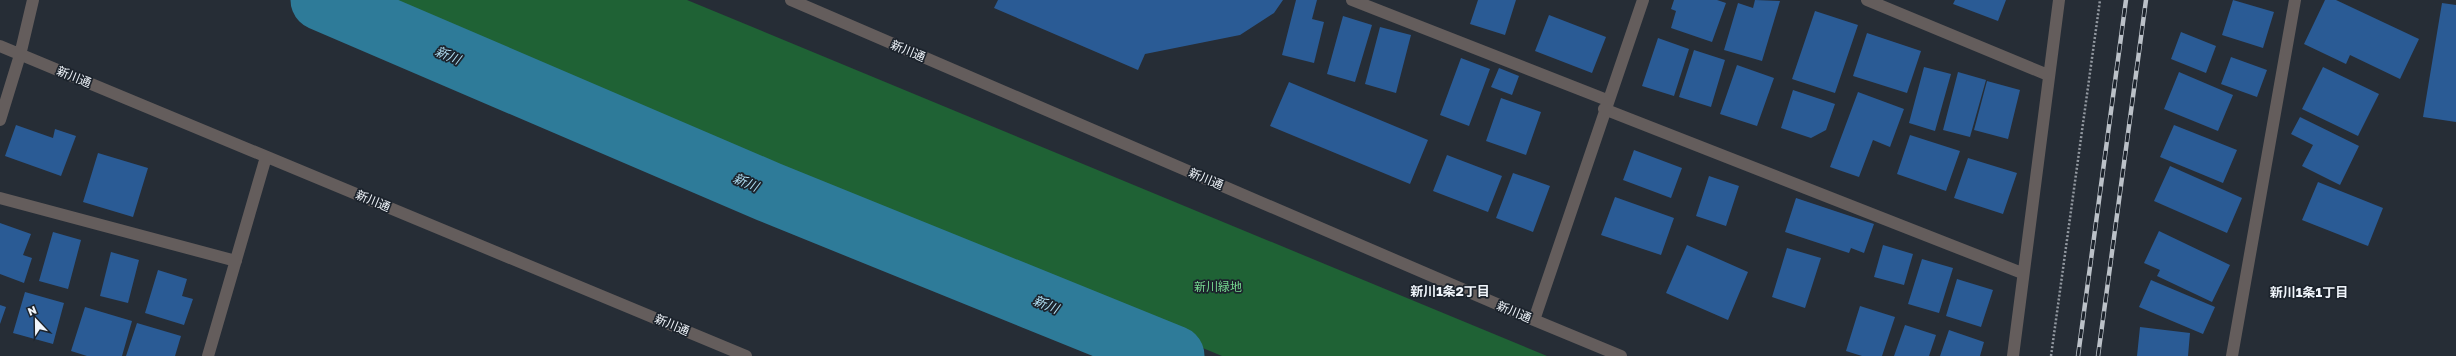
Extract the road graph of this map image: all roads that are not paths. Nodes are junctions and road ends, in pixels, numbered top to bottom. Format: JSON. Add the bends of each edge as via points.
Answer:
{"nodes":[{"id":1,"x":33,"y":0,"type":"edge"},
{"id":2,"x":791,"y":0,"type":"edge"},
{"id":3,"x":1352,"y":0,"type":"edge"},
{"id":4,"x":1643,"y":0,"type":"edge"},
{"id":5,"x":1867,"y":0,"type":"edge"},
{"id":6,"x":2059,"y":0,"type":"edge"},
{"id":7,"x":2295,"y":0,"type":"edge"},
{"id":8,"x":0,"y":46,"type":"edge"},
{"id":9,"x":20,"y":55,"type":"junction"},
{"id":10,"x":2048,"y":75,"type":"junction"},
{"id":11,"x":1605,"y":105,"type":"junction"},
{"id":12,"x":0,"y":120,"type":"edge"},
{"id":13,"x":266,"y":157,"type":"junction"},
{"id":14,"x":0,"y":198,"type":"edge"},
{"id":15,"x":236,"y":261,"type":"junction"},
{"id":16,"x":2022,"y":273,"type":"junction"},
{"id":17,"x":1534,"y":320,"type":"junction"},
{"id":18,"x":208,"y":356,"type":"edge"},
{"id":19,"x":746,"y":356,"type":"edge"},
{"id":20,"x":1621,"y":356,"type":"edge"},
{"id":21,"x":2013,"y":356,"type":"edge"},
{"id":22,"x":2232,"y":356,"type":"edge"}],
"edges":[{"from":1,"to":9,"type":"street"},
{"from":2,"to":17,"type":"street","name":"新川通"},
{"from":3,"to":11,"type":"street"},
{"from":4,"to":11,"type":"street"},
{"from":5,"to":10,"type":"street"},
{"from":6,"to":10,"type":"street"},
{"from":7,"to":22,"type":"street"},
{"from":8,"to":9,"type":"street","name":"新川通"},
{"from":9,"to":12,"type":"street"},
{"from":9,"to":13,"type":"street","name":"新川通"},
{"from":10,"to":16,"type":"street"},
{"from":11,"to":16,"type":"street"},
{"from":11,"to":17,"type":"street"},
{"from":13,"to":15,"type":"street"},
{"from":13,"to":19,"type":"street","name":"新川通"},
{"from":14,"to":15,"type":"street"},
{"from":15,"to":18,"type":"street"},
{"from":16,"to":21,"type":"street"},
{"from":17,"to":20,"type":"street","name":"新川通"}]}
